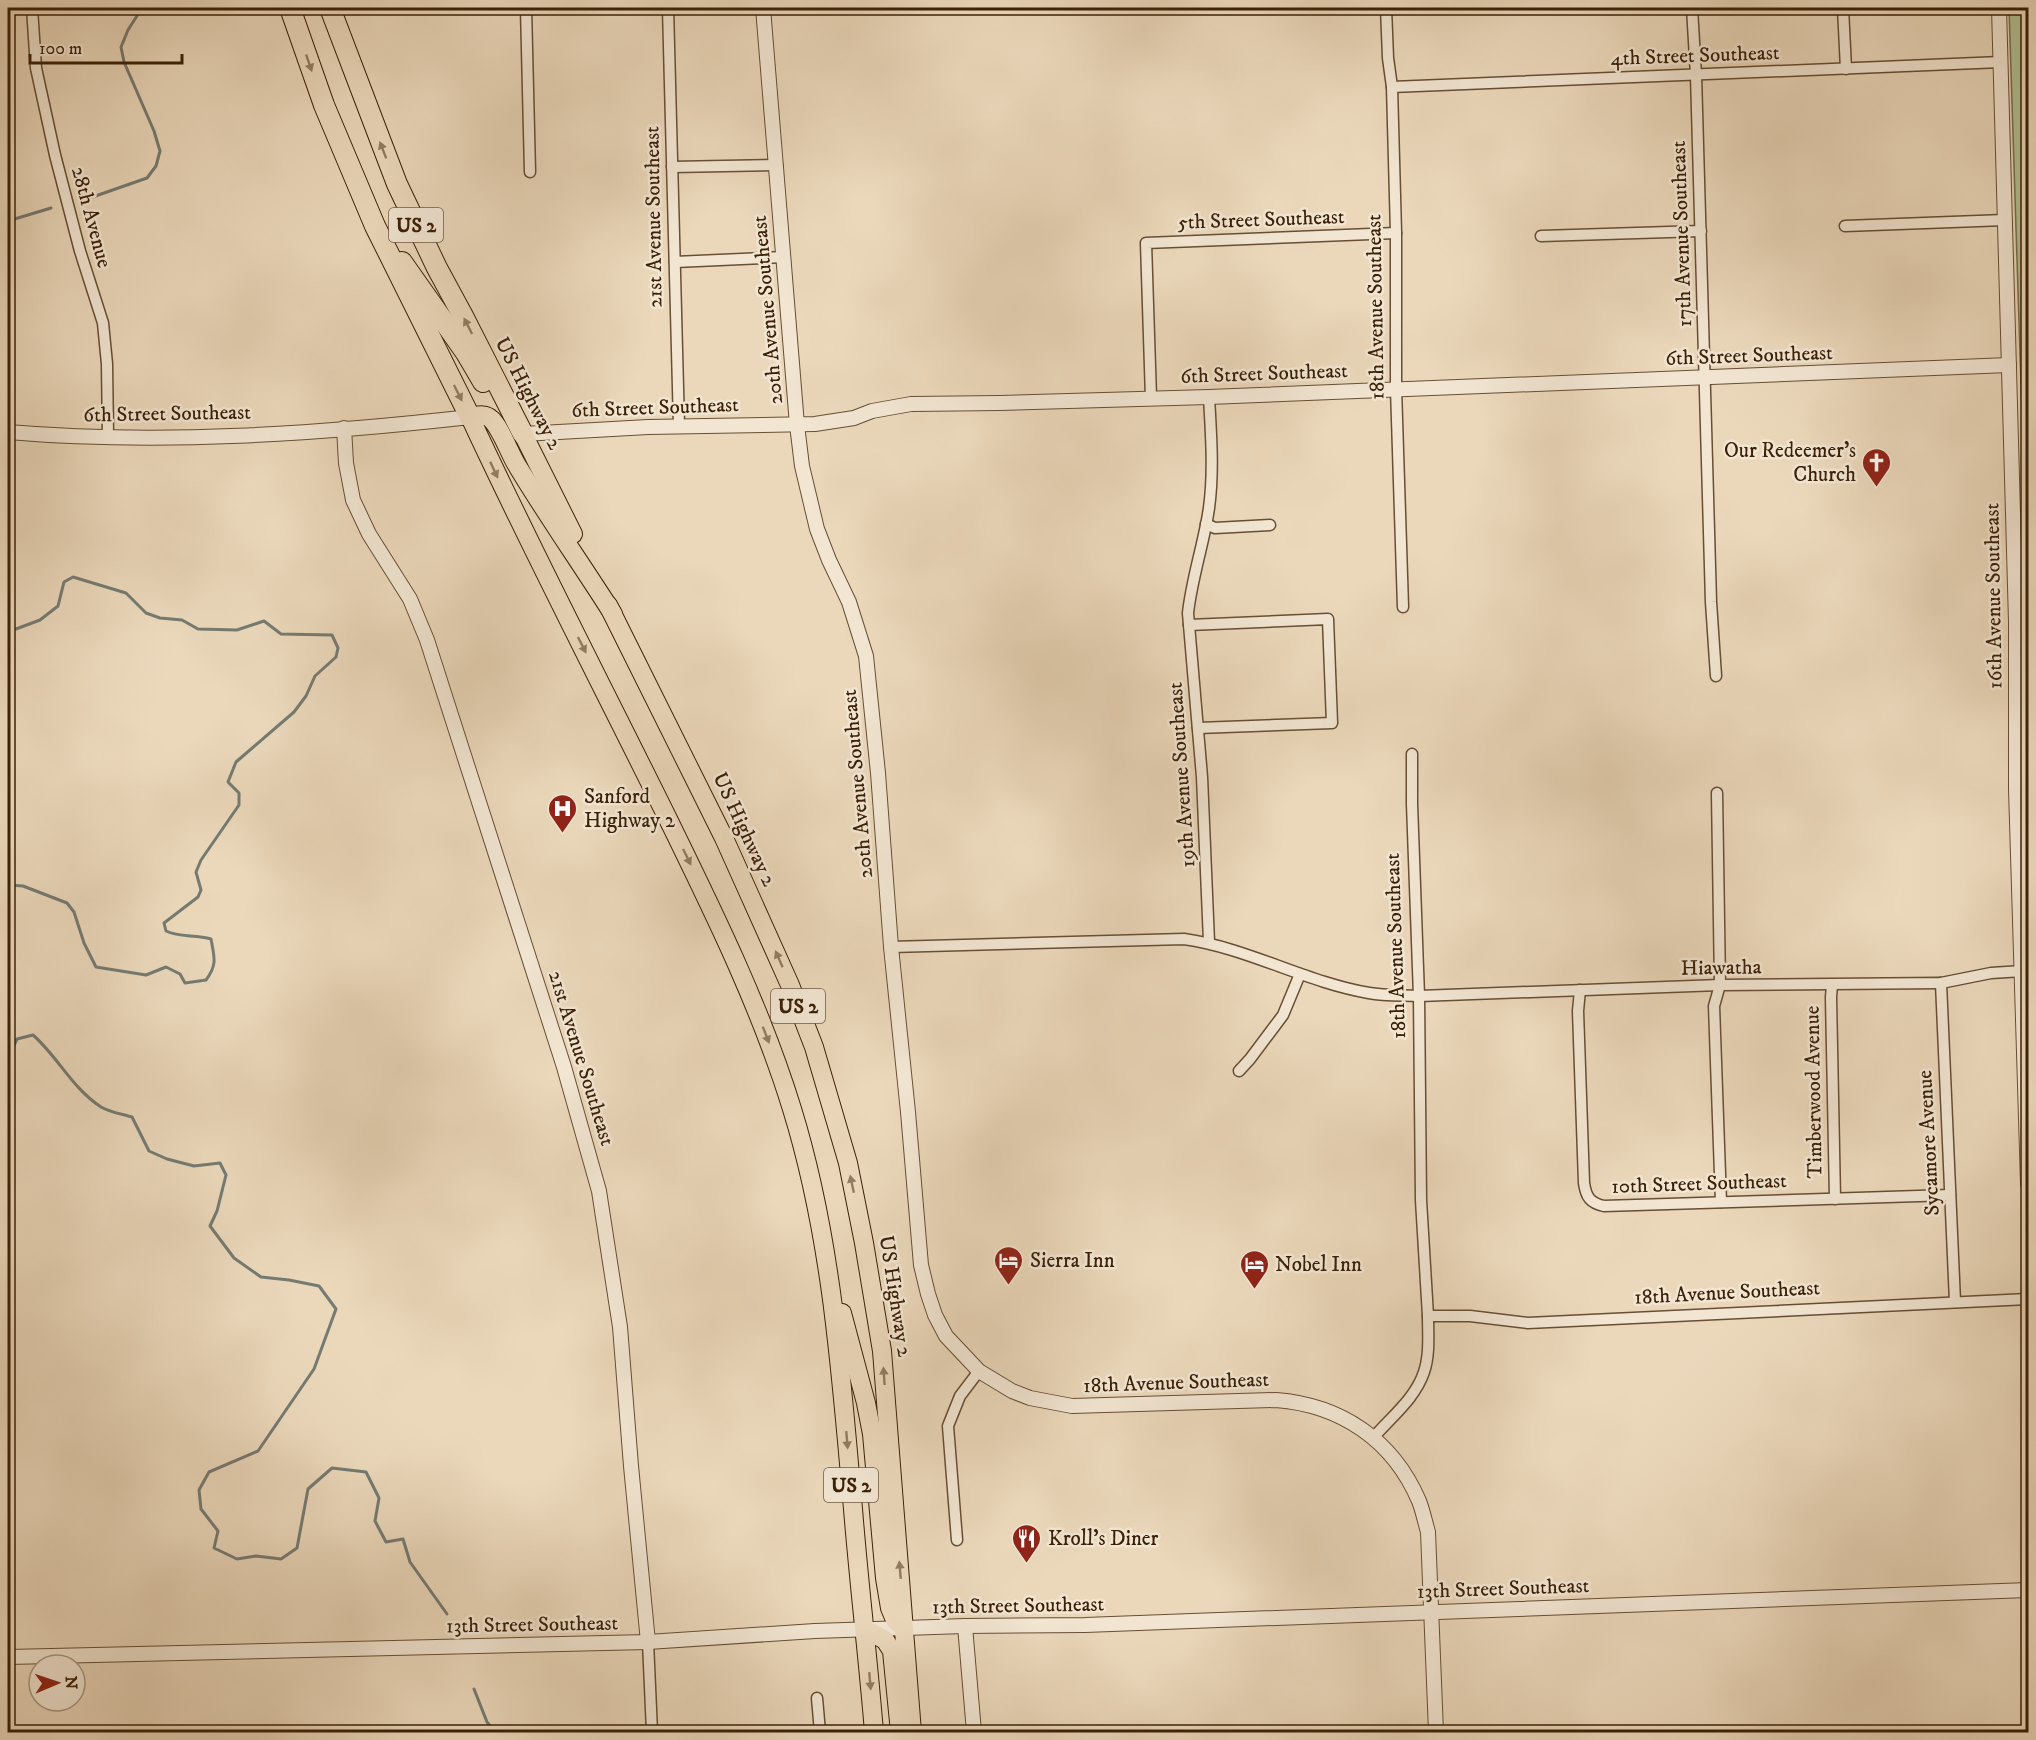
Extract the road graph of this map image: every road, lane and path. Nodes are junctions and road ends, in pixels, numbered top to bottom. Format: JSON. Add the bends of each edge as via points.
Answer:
{"nodes":[{"id":1,"x":32,"y":8,"type":"edge"},
{"id":2,"x":290,"y":8,"type":"edge"},
{"id":3,"x":330,"y":8,"type":"edge"},
{"id":4,"x":526,"y":8,"type":"edge"},
{"id":5,"x":668,"y":8,"type":"edge"},
{"id":6,"x":763,"y":8,"type":"edge"},
{"id":7,"x":1386,"y":8,"type":"edge"},
{"id":8,"x":1692,"y":8,"type":"edge"},
{"id":9,"x":1844,"y":8,"type":"edge"},
{"id":10,"x":1999,"y":8,"type":"edge"},
{"id":11,"x":2001,"y":62,"type":"junction"},
{"id":12,"x":1846,"y":69,"type":"junction"},
{"id":13,"x":1696,"y":75,"type":"junction"},
{"id":14,"x":1392,"y":87,"type":"junction"},
{"id":15,"x":777,"y":165,"type":"junction"},
{"id":16,"x":672,"y":167,"type":"junction"},
{"id":17,"x":530,"y":172,"type":"dead end"},
{"id":18,"x":2005,"y":220,"type":"junction"},
{"id":19,"x":375,"y":226,"type":"junction"},
{"id":20,"x":1845,"y":226,"type":"dead end"},
{"id":21,"x":1701,"y":231,"type":"junction"},
{"id":22,"x":1396,"y":233,"type":"junction"},
{"id":23,"x":1541,"y":236,"type":"dead end"},
{"id":24,"x":784,"y":257,"type":"junction"},
{"id":25,"x":675,"y":262,"type":"junction"},
{"id":26,"x":2009,"y":365,"type":"junction"},
{"id":27,"x":1705,"y":378,"type":"junction"},
{"id":28,"x":1396,"y":388,"type":"junction"},
{"id":29,"x":1209,"y":397,"type":"junction"},
{"id":30,"x":1151,"y":398,"type":"junction"},
{"id":31,"x":470,"y":417,"type":"junction"},
{"id":32,"x":797,"y":425,"type":"junction"},
{"id":33,"x":679,"y":426,"type":"junction"},
{"id":34,"x":344,"y":428,"type":"junction"},
{"id":35,"x":8,"y":432,"type":"edge"},
{"id":36,"x":523,"y":434,"type":"junction"},
{"id":37,"x":108,"y":437,"type":"junction"},
{"id":38,"x":1206,"y":524,"type":"junction"},
{"id":39,"x":1270,"y":525,"type":"dead end"},
{"id":40,"x":1402,"y":607,"type":"dead end"},
{"id":41,"x":613,"y":614,"type":"junction"},
{"id":42,"x":1189,"y":625,"type":"junction"},
{"id":43,"x":1716,"y":676,"type":"dead end"},
{"id":44,"x":1198,"y":728,"type":"junction"},
{"id":45,"x":1412,"y":754,"type":"dead end"},
{"id":46,"x":1717,"y":793,"type":"dead end"},
{"id":47,"x":1209,"y":942,"type":"junction"},
{"id":48,"x":891,"y":948,"type":"junction"},
{"id":49,"x":2026,"y":971,"type":"edge"},
{"id":50,"x":1300,"y":974,"type":"junction"},
{"id":51,"x":1941,"y":983,"type":"junction"},
{"id":52,"x":1720,"y":985,"type":"junction"},
{"id":53,"x":1832,"y":985,"type":"junction"},
{"id":54,"x":1580,"y":990,"type":"junction"},
{"id":55,"x":1419,"y":996,"type":"junction"},
{"id":56,"x":1239,"y":1071,"type":"dead end"},
{"id":57,"x":2028,"y":1184,"type":"edge"},
{"id":58,"x":1950,"y":1195,"type":"junction"},
{"id":59,"x":1834,"y":1199,"type":"junction"},
{"id":60,"x":1721,"y":1202,"type":"junction"},
{"id":61,"x":826,"y":1263,"type":"junction"},
{"id":62,"x":2028,"y":1299,"type":"edge"},
{"id":63,"x":1955,"y":1302,"type":"junction"},
{"id":64,"x":1428,"y":1316,"type":"junction"},
{"id":65,"x":979,"y":1371,"type":"junction"},
{"id":66,"x":1373,"y":1438,"type":"junction"},
{"id":67,"x":957,"y":1540,"type":"dead end"},
{"id":68,"x":2028,"y":1590,"type":"edge"},
{"id":69,"x":1432,"y":1612,"type":"junction"},
{"id":70,"x":965,"y":1626,"type":"junction"},
{"id":71,"x":904,"y":1628,"type":"junction"},
{"id":72,"x":865,"y":1629,"type":"junction"},
{"id":73,"x":648,"y":1642,"type":"junction"},
{"id":74,"x":8,"y":1657,"type":"edge"},
{"id":75,"x":817,"y":1698,"type":"dead end"},
{"id":76,"x":652,"y":1732,"type":"edge"},
{"id":77,"x":820,"y":1732,"type":"edge"},
{"id":78,"x":874,"y":1732,"type":"edge"},
{"id":79,"x":900,"y":1732,"type":"edge"},
{"id":80,"x":912,"y":1732,"type":"edge"},
{"id":81,"x":974,"y":1732,"type":"edge"},
{"id":82,"x":1436,"y":1732,"type":"edge"}],
"edges":[{"from":1,"to":37,"type":"street","name":"28th Avenue","via":[[36,68],[55,155],[103,323]]},
{"from":2,"to":19,"type":"highway","number":"US 2","one_way":true,"via":[[324,105]]},
{"from":36,"to":3,"type":"highway","name":"US Highway 2","number":"US 2","one_way":true,"via":[[397,184]]},
{"from":4,"to":17,"type":"street"},
{"from":5,"to":16,"type":"street","name":"21st Avenue Southeast"},
{"from":6,"to":15,"type":"street","name":"20th Avenue Southeast"},
{"from":7,"to":14,"type":"street","name":"18th Avenue Southeast"},
{"from":8,"to":13,"type":"street","name":"17th Avenue Southeast"},
{"from":9,"to":12,"type":"street"},
{"from":10,"to":11,"type":"street","name":"16th Avenue Southeast"},
{"from":11,"to":12,"type":"street","name":"4th Street Southeast"},
{"from":11,"to":18,"type":"street","name":"16th Avenue Southeast"},
{"from":12,"to":13,"type":"street","name":"4th Street Southeast"},
{"from":13,"to":14,"type":"street","name":"4th Street Southeast"},
{"from":13,"to":21,"type":"street","name":"17th Avenue Southeast"},
{"from":14,"to":22,"type":"street","name":"18th Avenue Southeast"},
{"from":15,"to":16,"type":"street"},
{"from":15,"to":24,"type":"street","name":"20th Avenue Southeast"},
{"from":16,"to":25,"type":"street","name":"21st Avenue Southeast"},
{"from":18,"to":20,"type":"street"},
{"from":18,"to":26,"type":"street","name":"16th Avenue Southeast"},
{"from":19,"to":31,"type":"highway","number":"US 2","one_way":true},
{"from":19,"to":36,"type":"highway","via":[[466,353],[507,426],[514,433]]},
{"from":21,"to":23,"type":"street"},
{"from":21,"to":27,"type":"street","name":"17th Avenue Southeast"},
{"from":22,"to":28,"type":"street","name":"18th Avenue Southeast"},
{"from":22,"to":30,"type":"street","name":"5th Street Southeast","via":[[1146,243]]},
{"from":24,"to":25,"type":"street"},
{"from":24,"to":32,"type":"street","name":"20th Avenue Southeast"},
{"from":25,"to":33,"type":"street","name":"21st Avenue Southeast"},
{"from":26,"to":27,"type":"street","name":"6th Street Southeast"},
{"from":26,"to":49,"type":"street","name":"16th Avenue Southeast","via":[[2016,789]]},
{"from":27,"to":28,"type":"street","name":"6th Street Southeast"},
{"from":27,"to":43,"type":"street","name":"17th Avenue Southeast"},
{"from":28,"to":29,"type":"street","name":"6th Street Southeast"},
{"from":28,"to":40,"type":"street","name":"18th Avenue Southeast"},
{"from":29,"to":30,"type":"street","name":"6th Street Southeast"},
{"from":29,"to":38,"type":"street","name":"19th Avenue Southeast","via":[[1212,473]]},
{"from":30,"to":32,"type":"street","name":"6th Street Southeast","via":[[911,404],[854,418]]},
{"from":31,"to":34,"type":"street","name":"6th Street Southeast"},
{"from":31,"to":41,"type":"highway","via":[[490,417],[528,484]]},
{"from":31,"to":61,"type":"highway","number":"US 2","one_way":true,"via":[[746,984],[792,1109],[809,1171]]},
{"from":32,"to":33,"type":"street","name":"6th Street Southeast"},
{"from":32,"to":48,"type":"street","name":"20th Avenue Southeast","via":[[817,529],[849,602],[867,656]]},
{"from":33,"to":36,"type":"street","name":"6th Street Southeast"},
{"from":34,"to":37,"type":"street","name":"6th Street Southeast","via":[[196,437]]},
{"from":34,"to":73,"type":"street","name":"21st Avenue Southeast","via":[[353,500],[369,534],[410,599],[427,640],[599,1191],[620,1327]]},
{"from":35,"to":37,"type":"street","name":"6th Street Southeast"},
{"from":36,"to":41,"type":"highway","name":"US Highway 2","number":"US 2"},
{"from":38,"to":39,"type":"street","via":[[1215,528]]},
{"from":38,"to":42,"type":"street","name":"19th Avenue Southeast","via":[[1190,597]]},
{"from":71,"to":41,"type":"highway","name":"US Highway 2","number":"US 2","one_way":true,"via":[[882,1351],[848,1163],[814,1047],[790,985],[720,829]]},
{"from":42,"to":44,"type":"street","name":"19th Avenue Southeast"},
{"from":42,"to":44,"type":"street","via":[[1328,619],[1332,723]]},
{"from":44,"to":47,"type":"street","name":"19th Avenue Southeast"},
{"from":45,"to":55,"type":"street","name":"18th Avenue Southeast"},
{"from":46,"to":52,"type":"street"},
{"from":47,"to":48,"type":"street","via":[[1157,939]]},
{"from":47,"to":50,"type":"street"},
{"from":48,"to":65,"type":"street","name":"20th Avenue Southeast","via":[[921,1265],[931,1305],[946,1336]]},
{"from":49,"to":51,"type":"street","name":"Hiawatha"},
{"from":49,"to":57,"type":"street","name":"16th Avenue Southeast"},
{"from":50,"to":55,"type":"street","name":"Hiawatha","via":[[1371,994]]},
{"from":50,"to":56,"type":"street","via":[[1283,1015]]},
{"from":51,"to":53,"type":"street","name":"Hiawatha"},
{"from":51,"to":58,"type":"street","name":"Sycamore Avenue"},
{"from":52,"to":53,"type":"street","name":"Hiawatha"},
{"from":52,"to":54,"type":"street","name":"Hiawatha"},
{"from":52,"to":60,"type":"street","via":[[1714,1006]]},
{"from":53,"to":59,"type":"street","name":"Timberwood Avenue"},
{"from":54,"to":55,"type":"street","name":"Hiawatha"},
{"from":54,"to":60,"type":"street","name":"10th Street Southeast","via":[[1584,1183],[1588,1199],[1604,1206]]},
{"from":55,"to":64,"type":"street","name":"18th Avenue Southeast","via":[[1421,1200]]},
{"from":58,"to":59,"type":"street","name":"10th Street Southeast"},
{"from":58,"to":63,"type":"street","name":"Sycamore Avenue"},
{"from":59,"to":60,"type":"street","name":"10th Street Southeast"},
{"from":61,"to":71,"type":"highway","via":[[866,1402],[890,1608]]},
{"from":61,"to":72,"type":"highway","number":"US 2","one_way":true},
{"from":62,"to":63,"type":"street","name":"18th Avenue Southeast"},
{"from":63,"to":64,"type":"street","name":"18th Avenue Southeast","via":[[1528,1323]]},
{"from":64,"to":66,"type":"street","name":"18th Avenue Southeast","via":[[1425,1371],[1408,1400]]},
{"from":65,"to":66,"type":"street","name":"18th Avenue Southeast","via":[[1030,1398],[1071,1406],[1298,1402],[1341,1416]]},
{"from":65,"to":67,"type":"street","via":[[960,1396],[948,1426]]},
{"from":66,"to":69,"type":"street","name":"18th Avenue Southeast","via":[[1407,1478],[1419,1503],[1428,1532]]},
{"from":68,"to":69,"type":"street","name":"13th Street Southeast"},
{"from":69,"to":70,"type":"street","name":"13th Street Southeast"},
{"from":69,"to":82,"type":"street","name":"18th Avenue Southeast"},
{"from":70,"to":71,"type":"street","name":"13th Street Southeast"},
{"from":70,"to":81,"type":"street"},
{"from":71,"to":72,"type":"street","name":"13th Street Southeast"},
{"from":71,"to":80,"type":"highway","name":"US Highway 2","number":"US 2"},
{"from":72,"to":73,"type":"street","name":"13th Street Southeast"},
{"from":72,"to":78,"type":"highway","number":"US 2","one_way":true},
{"from":72,"to":79,"type":"highway","via":[[885,1640],[892,1651]]},
{"from":73,"to":74,"type":"street","name":"13th Street Southeast"},
{"from":73,"to":76,"type":"street","name":"21st Avenue Southeast"},
{"from":75,"to":77,"type":"street"}]}
